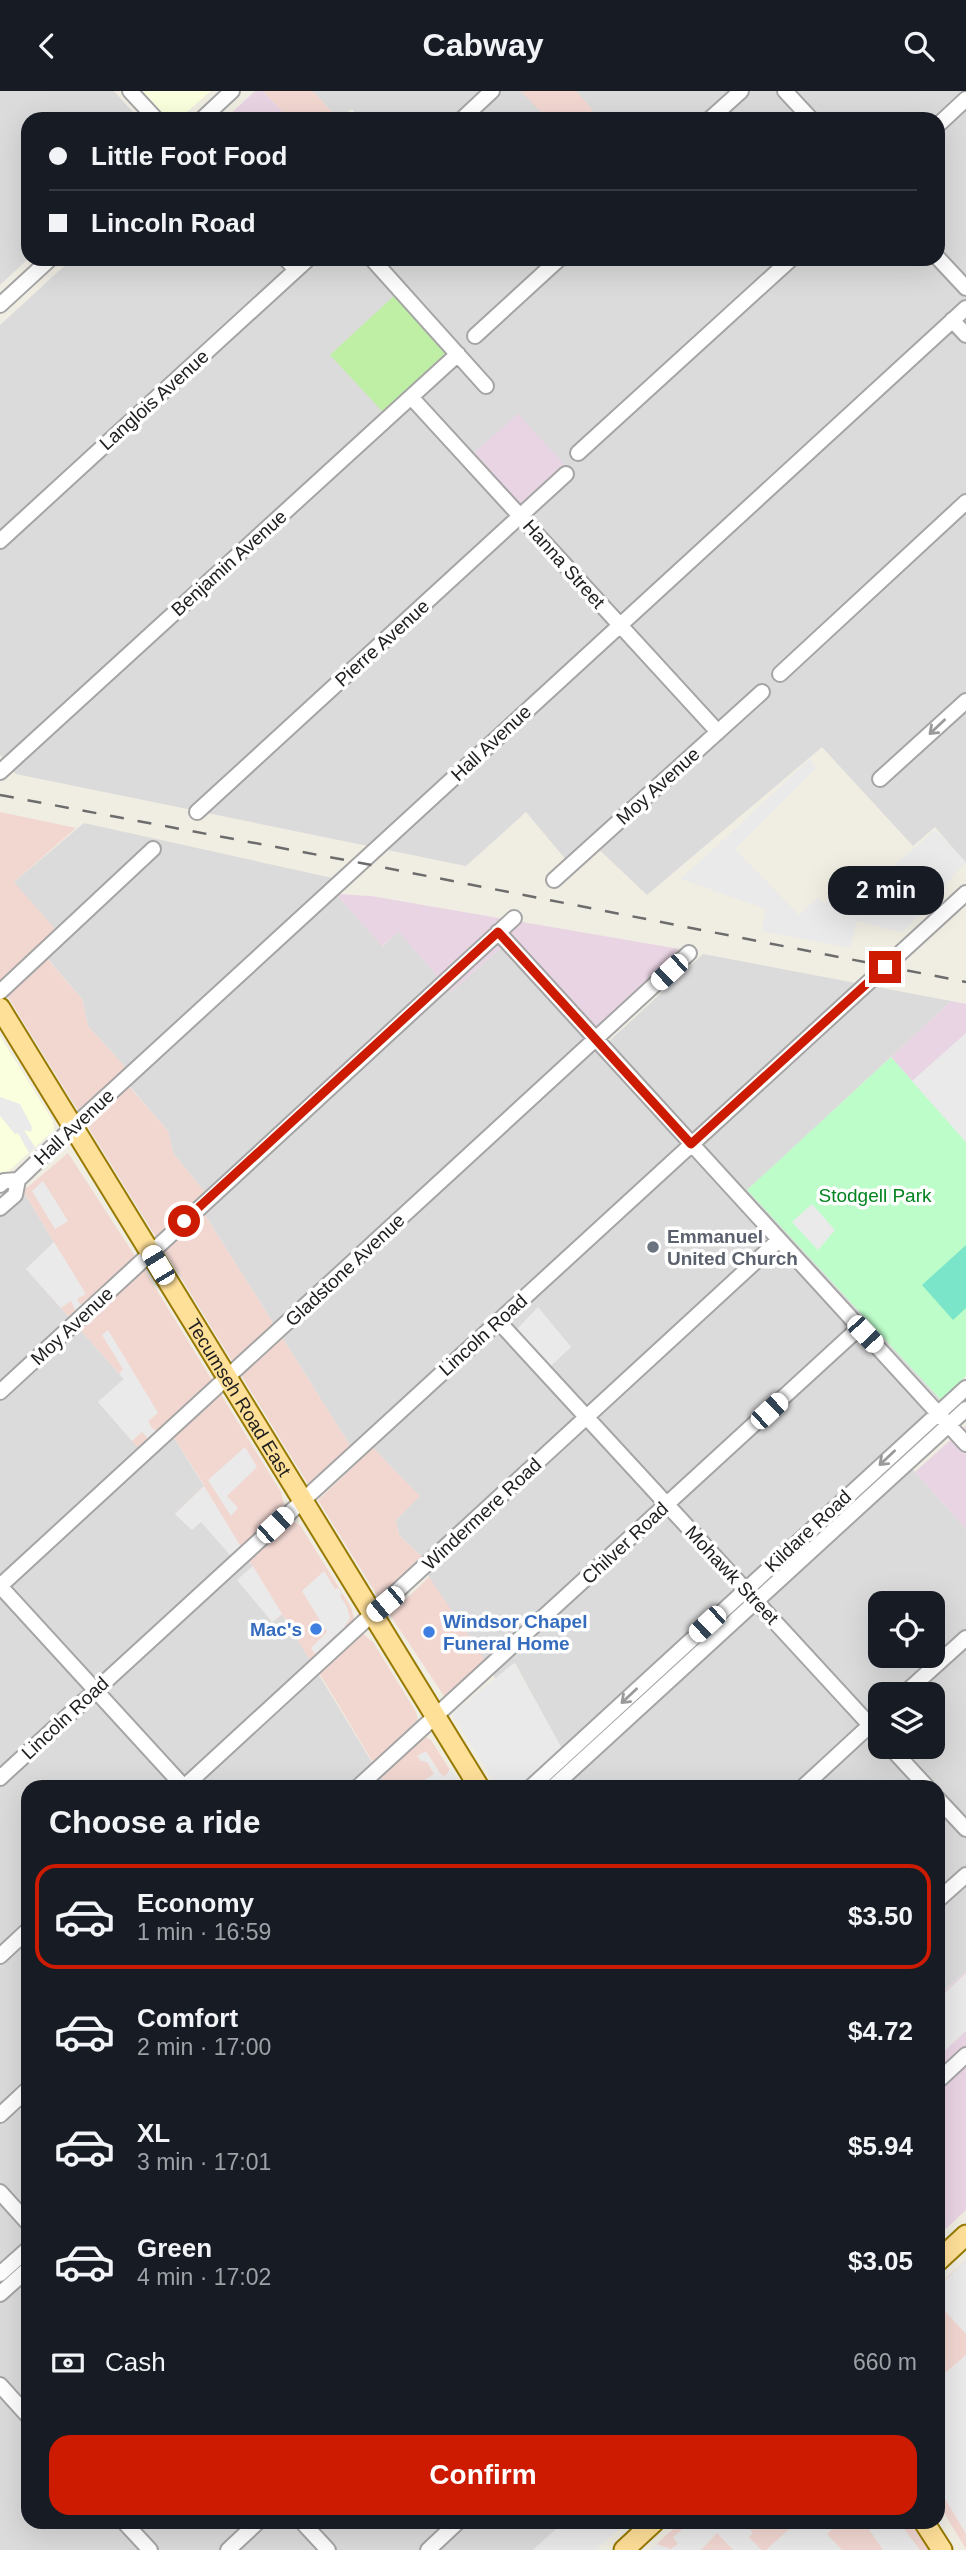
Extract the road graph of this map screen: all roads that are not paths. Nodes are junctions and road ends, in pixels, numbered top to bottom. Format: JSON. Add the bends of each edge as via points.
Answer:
{"nodes":[{"id":1,"x":130,"y":91,"type":"edge"},
{"id":2,"x":232,"y":91,"type":"edge"},
{"id":3,"x":492,"y":91,"type":"edge"},
{"id":4,"x":741,"y":91,"type":"edge"},
{"id":5,"x":785,"y":91,"type":"edge"},
{"id":6,"x":966,"y":99,"type":"edge"},
{"id":7,"x":150,"y":112,"type":"edge"},
{"id":8,"x":210,"y":112,"type":"edge"},
{"id":9,"x":470,"y":112,"type":"edge"},
{"id":10,"x":718,"y":112,"type":"edge"},
{"id":11,"x":804,"y":112,"type":"edge"},
{"id":12,"x":945,"y":118,"type":"edge"},
{"id":13,"x":42,"y":266,"type":"edge"},
{"id":14,"x":292,"y":266,"type":"edge"},
{"id":15,"x":301,"y":266,"type":"edge"},
{"id":16,"x":378,"y":266,"type":"edge"},
{"id":17,"x":551,"y":266,"type":"edge"},
{"id":18,"x":783,"y":266,"type":"edge"},
{"id":19,"x":945,"y":266,"type":"edge"},
{"id":20,"x":296,"y":270,"type":"junction"},
{"id":21,"x":966,"y":288,"type":"edge"},
{"id":22,"x":0,"y":305,"type":"edge"},
{"id":23,"x":966,"y":308,"type":"edge"},
{"id":24,"x":952,"y":320,"type":"junction"},
{"id":25,"x":966,"y":335,"type":"edge"},
{"id":26,"x":475,"y":336,"type":"dead end"},
{"id":27,"x":457,"y":354,"type":"junction"},
{"id":28,"x":486,"y":386,"type":"dead end"},
{"id":29,"x":411,"y":397,"type":"junction"},
{"id":30,"x":578,"y":453,"type":"dead end"},
{"id":31,"x":566,"y":474,"type":"dead end"},
{"id":32,"x":966,"y":502,"type":"edge"},
{"id":33,"x":520,"y":516,"type":"junction"},
{"id":34,"x":0,"y":541,"type":"edge"},
{"id":35,"x":620,"y":625,"type":"junction"},
{"id":36,"x":780,"y":674,"type":"dead end"},
{"id":37,"x":762,"y":692,"type":"dead end"},
{"id":38,"x":966,"y":701,"type":"edge"},
{"id":39,"x":718,"y":732,"type":"junction"},
{"id":40,"x":0,"y":772,"type":"edge"},
{"id":41,"x":880,"y":779,"type":"dead end"},
{"id":42,"x":197,"y":812,"type":"dead end"},
{"id":43,"x":153,"y":849,"type":"dead end"},
{"id":44,"x":554,"y":880,"type":"dead end"},
{"id":45,"x":966,"y":893,"type":"edge"},
{"id":46,"x":514,"y":918,"type":"dead end"},
{"id":47,"x":498,"y":932,"type":"junction"},
{"id":48,"x":689,"y":953,"type":"dead end"},
{"id":49,"x":0,"y":992,"type":"edge"},
{"id":50,"x":1,"y":1013,"type":"edge"},
{"id":51,"x":596,"y":1039,"type":"junction"},
{"id":52,"x":73,"y":1127,"type":"junction"},
{"id":53,"x":691,"y":1144,"type":"junction"},
{"id":54,"x":18,"y":1180,"type":"junction"},
{"id":55,"x":0,"y":1185,"type":"edge"},
{"id":56,"x":0,"y":1208,"type":"edge"},
{"id":57,"x":779,"y":1240,"type":"junction"},
{"id":58,"x":150,"y":1252,"type":"junction"},
{"id":59,"x":498,"y":1321,"type":"junction"},
{"id":60,"x":859,"y":1328,"type":"junction"},
{"id":61,"x":227,"y":1378,"type":"junction"},
{"id":62,"x":966,"y":1388,"type":"edge"},
{"id":63,"x":0,"y":1392,"type":"edge"},
{"id":64,"x":966,"y":1409,"type":"edge"},
{"id":65,"x":938,"y":1413,"type":"junction"},
{"id":66,"x":587,"y":1417,"type":"junction"},
{"id":67,"x":949,"y":1425,"type":"junction"},
{"id":68,"x":966,"y":1444,"type":"edge"},
{"id":69,"x":302,"y":1499,"type":"junction"},
{"id":70,"x":667,"y":1504,"type":"junction"},
{"id":71,"x":0,"y":1586,"type":"edge"},
{"id":72,"x":745,"y":1589,"type":"junction"},
{"id":73,"x":756,"y":1601,"type":"junction"},
{"id":74,"x":373,"y":1614,"type":"junction"},
{"id":75,"x":966,"y":1638,"type":"edge"},
{"id":76,"x":651,"y":1676,"type":"junction"},
{"id":77,"x":917,"y":1682,"type":"edge"},
{"id":78,"x":662,"y":1687,"type":"junction"},
{"id":79,"x":95,"y":1690,"type":"junction"},
{"id":80,"x":435,"y":1716,"type":"junction"},
{"id":81,"x":868,"y":1717,"type":"edge"},
{"id":82,"x":868,"y":1733,"type":"edge"},
{"id":83,"x":901,"y":1759,"type":"edge"},
{"id":84,"x":0,"y":1778,"type":"edge"},
{"id":85,"x":178,"y":1780,"type":"edge"},
{"id":86,"x":192,"y":1780,"type":"edge"},
{"id":87,"x":366,"y":1780,"type":"edge"},
{"id":88,"x":475,"y":1780,"type":"edge"},
{"id":89,"x":539,"y":1780,"type":"edge"},
{"id":90,"x":561,"y":1780,"type":"edge"},
{"id":91,"x":811,"y":1780,"type":"edge"},
{"id":92,"x":921,"y":1780,"type":"edge"},
{"id":93,"x":945,"y":1806,"type":"edge"},
{"id":94,"x":966,"y":1829,"type":"edge"},
{"id":95,"x":966,"y":1875,"type":"edge"},
{"id":96,"x":945,"y":1894,"type":"edge"},
{"id":97,"x":21,"y":1936,"type":"edge"},
{"id":98,"x":0,"y":1956,"type":"edge"},
{"id":99,"x":966,"y":2055,"type":"edge"},
{"id":100,"x":945,"y":2074,"type":"edge"},
{"id":101,"x":21,"y":2096,"type":"edge"},
{"id":102,"x":0,"y":2115,"type":"edge"},
{"id":103,"x":0,"y":2192,"type":"edge"},
{"id":104,"x":21,"y":2215,"type":"edge"},
{"id":105,"x":966,"y":2235,"type":"edge"},
{"id":106,"x":945,"y":2254,"type":"edge"},
{"id":107,"x":21,"y":2255,"type":"edge"},
{"id":108,"x":0,"y":2274,"type":"edge"},
{"id":109,"x":21,"y":2275,"type":"edge"},
{"id":110,"x":0,"y":2294,"type":"edge"},
{"id":111,"x":0,"y":2385,"type":"edge"},
{"id":112,"x":21,"y":2408,"type":"edge"},
{"id":113,"x":130,"y":2529,"type":"edge"},
{"id":114,"x":250,"y":2529,"type":"edge"},
{"id":115,"x":308,"y":2529,"type":"edge"},
{"id":116,"x":450,"y":2529,"type":"edge"},
{"id":117,"x":646,"y":2529,"type":"edge"},
{"id":118,"x":928,"y":2529,"type":"edge"},
{"id":119,"x":150,"y":2550,"type":"edge"},
{"id":120,"x":228,"y":2550,"type":"edge"},
{"id":121,"x":328,"y":2550,"type":"edge"},
{"id":122,"x":428,"y":2550,"type":"edge"},
{"id":123,"x":624,"y":2550,"type":"edge"},
{"id":124,"x":942,"y":2550,"type":"edge"}],
"edges":[{"from":1,"to":7,"type":"street"},
{"from":2,"to":8,"type":"street"},
{"from":3,"to":9,"type":"street"},
{"from":4,"to":10,"type":"street"},
{"from":5,"to":11,"type":"street"},
{"from":6,"to":12,"type":"street"},
{"from":13,"to":22,"type":"street"},
{"from":14,"to":20,"type":"street"},
{"from":15,"to":20,"type":"street","name":"Langlois Avenue"},
{"from":16,"to":27,"type":"street"},
{"from":17,"to":26,"type":"street"},
{"from":18,"to":30,"type":"street"},
{"from":19,"to":21,"type":"street"},
{"from":20,"to":34,"type":"street","name":"Langlois Avenue"},
{"from":23,"to":24,"type":"street","name":"Hall Avenue"},
{"from":24,"to":25,"type":"street"},
{"from":24,"to":35,"type":"street","name":"Hall Avenue"},
{"from":27,"to":28,"type":"street"},
{"from":27,"to":29,"type":"street","name":"Benjamin Avenue"},
{"from":29,"to":33,"type":"street","name":"Hanna Street"},
{"from":29,"to":40,"type":"street","name":"Benjamin Avenue"},
{"from":31,"to":33,"type":"street","name":"Pierre Avenue"},
{"from":32,"to":36,"type":"street"},
{"from":33,"to":35,"type":"street","name":"Hanna Street"},
{"from":33,"to":42,"type":"street","name":"Pierre Avenue"},
{"from":35,"to":39,"type":"street","name":"Hanna Street"},
{"from":35,"to":52,"type":"street","name":"Hall Avenue"},
{"from":37,"to":39,"type":"street","name":"Moy Avenue"},
{"from":38,"to":41,"type":"street","one_way":true},
{"from":39,"to":44,"type":"street","name":"Moy Avenue"},
{"from":43,"to":49,"type":"street"},
{"from":45,"to":53,"type":"street","name":"Lincoln Road"},
{"from":46,"to":47,"type":"street","name":"Moy Avenue"},
{"from":47,"to":51,"type":"street"},
{"from":47,"to":58,"type":"street","name":"Moy Avenue"},
{"from":48,"to":51,"type":"street","name":"Gladstone Avenue"},
{"from":50,"to":52,"type":"main road","name":"Tecumseh Road East"},
{"from":51,"to":53,"type":"street"},
{"from":51,"to":61,"type":"street","name":"Gladstone Avenue"},
{"from":52,"to":54,"type":"street","name":"Hall Avenue"},
{"from":52,"to":58,"type":"main road","name":"Tecumseh Road East"},
{"from":53,"to":57,"type":"street"},
{"from":53,"to":59,"type":"street","name":"Lincoln Road"},
{"from":54,"to":55,"type":"street","name":"Hall Avenue"},
{"from":54,"to":56,"type":"street","name":"Hall Avenue","via":[[15,1195]]},
{"from":57,"to":60,"type":"street"},
{"from":57,"to":66,"type":"street","name":"Windermere Road"},
{"from":58,"to":61,"type":"main road","name":"Tecumseh Road East"},
{"from":58,"to":63,"type":"street","name":"Moy Avenue"},
{"from":59,"to":66,"type":"street","name":"Mohawk Street"},
{"from":59,"to":69,"type":"street","name":"Lincoln Road"},
{"from":60,"to":65,"type":"street"},
{"from":60,"to":70,"type":"street","name":"Chilver Road"},
{"from":61,"to":69,"type":"main road","name":"Tecumseh Road East"},
{"from":61,"to":71,"type":"street","name":"Gladstone Avenue"},
{"from":62,"to":65,"type":"street","name":"Kildare Road"},
{"from":64,"to":67,"type":"street","name":"Kildare Road"},
{"from":65,"to":67,"type":"street"},
{"from":65,"to":72,"type":"street","name":"Kildare Road","one_way":true},
{"from":66,"to":70,"type":"street","name":"Mohawk Street"},
{"from":66,"to":74,"type":"street","name":"Windermere Road"},
{"from":67,"to":68,"type":"street"},
{"from":67,"to":73,"type":"street","name":"Kildare Road"},
{"from":69,"to":74,"type":"main road","name":"Tecumseh Road East"},
{"from":69,"to":79,"type":"street","name":"Lincoln Road"},
{"from":70,"to":72,"type":"street","name":"Mohawk Street"},
{"from":70,"to":80,"type":"street","name":"Chilver Road"},
{"from":71,"to":79,"type":"street"},
{"from":72,"to":73,"type":"street","name":"Mohawk Street"},
{"from":72,"to":76,"type":"street","name":"Kildare Road"},
{"from":73,"to":78,"type":"street","name":"Kildare Road"},
{"from":73,"to":81,"type":"street","name":"Mohawk Street"},
{"from":74,"to":80,"type":"main road","name":"Tecumseh Road East"},
{"from":74,"to":86,"type":"street","name":"Windermere Road"},
{"from":75,"to":77,"type":"street"},
{"from":76,"to":78,"type":"street"},
{"from":76,"to":89,"type":"street","name":"Kildare Road","one_way":true},
{"from":78,"to":90,"type":"street","name":"Kildare Road"},
{"from":79,"to":84,"type":"street","name":"Lincoln Road"},
{"from":79,"to":85,"type":"street"},
{"from":80,"to":87,"type":"street","name":"Chilver Road"},
{"from":80,"to":88,"type":"main road","name":"Tecumseh Road East"},
{"from":82,"to":91,"type":"street"},
{"from":83,"to":92,"type":"street"},
{"from":93,"to":94,"type":"street"},
{"from":95,"to":96,"type":"street"},
{"from":97,"to":98,"type":"street"},
{"from":99,"to":100,"type":"street"},
{"from":101,"to":102,"type":"street"},
{"from":103,"to":104,"type":"street"},
{"from":105,"to":106,"type":"main road"},
{"from":107,"to":108,"type":"street"},
{"from":109,"to":110,"type":"street"},
{"from":111,"to":112,"type":"street"},
{"from":113,"to":119,"type":"street"},
{"from":114,"to":120,"type":"street"},
{"from":115,"to":121,"type":"street"},
{"from":116,"to":122,"type":"street"},
{"from":117,"to":123,"type":"main road"},
{"from":118,"to":124,"type":"main road"}]}
